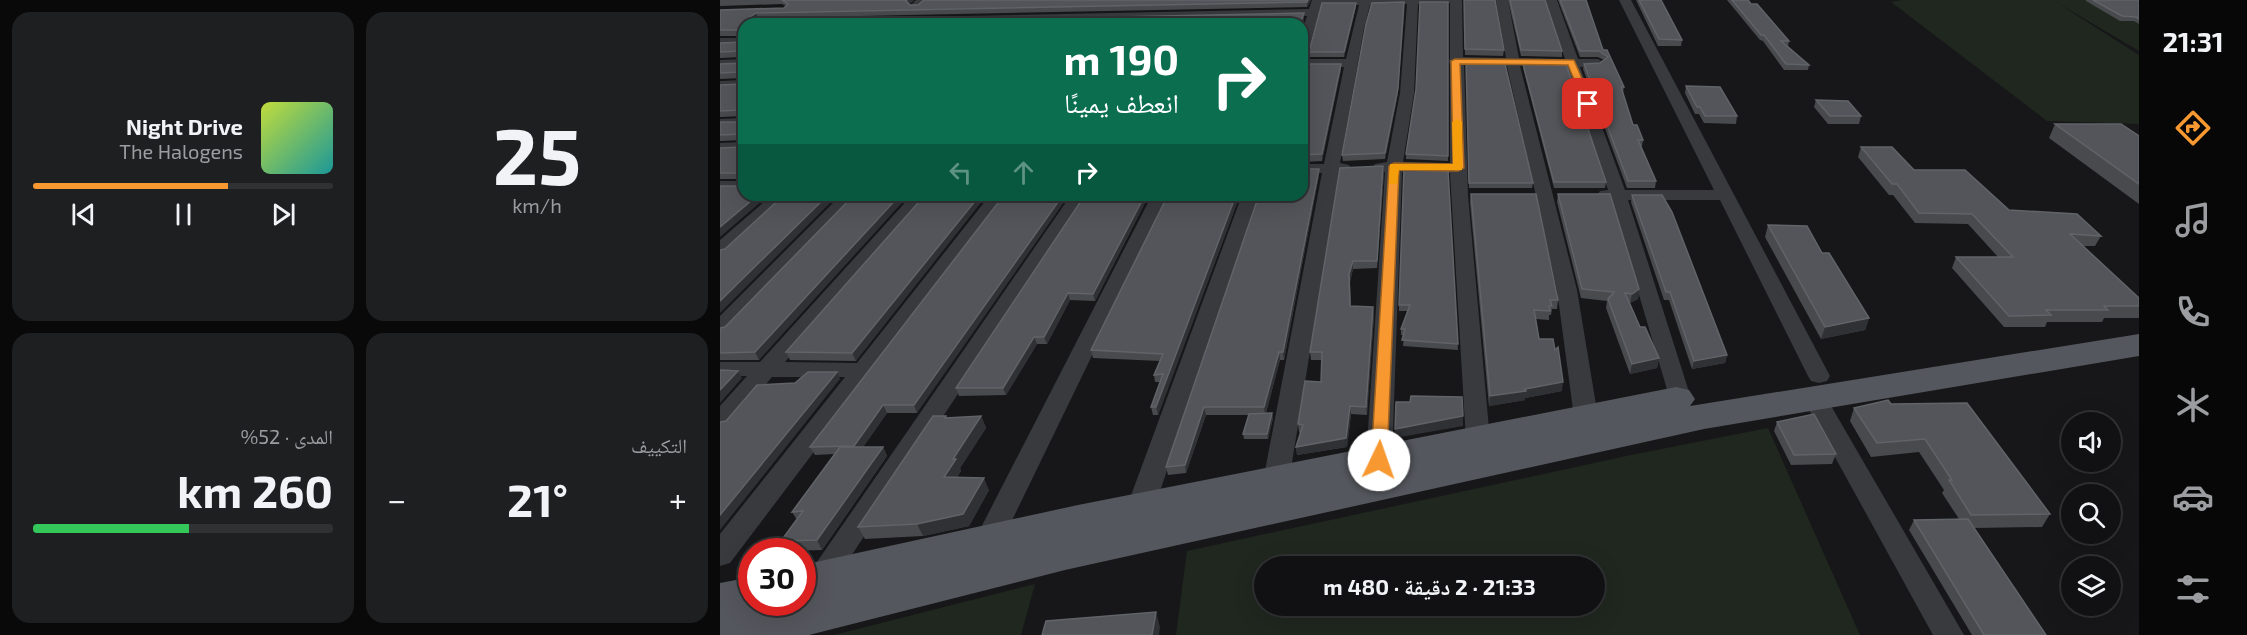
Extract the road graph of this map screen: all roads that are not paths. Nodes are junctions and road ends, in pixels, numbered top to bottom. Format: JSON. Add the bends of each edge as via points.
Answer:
{"nodes":[{"id":1,"x":1413,"y":0,"type":"edge"},
{"id":2,"x":1455,"y":0,"type":"edge"},
{"id":3,"x":1502,"y":0,"type":"edge"},
{"id":4,"x":1551,"y":0,"type":"edge"},
{"id":5,"x":1625,"y":0,"type":"edge"},
{"id":6,"x":1366,"y":1,"type":"edge"},
{"id":7,"x":1125,"y":2,"type":"edge"},
{"id":8,"x":914,"y":4,"type":"edge"},
{"id":9,"x":939,"y":5,"type":"edge"},
{"id":10,"x":1315,"y":5,"type":"edge"},
{"id":11,"x":1114,"y":18,"type":"edge"},
{"id":12,"x":1140,"y":18,"type":"edge"},
{"id":13,"x":1308,"y":24,"type":"edge"},
{"id":14,"x":720,"y":42,"type":"edge"},
{"id":15,"x":738,"y":42,"type":"edge"},
{"id":16,"x":1308,"y":55,"type":"edge"},
{"id":17,"x":1455,"y":61,"type":"junction"},
{"id":18,"x":1513,"y":62,"type":"junction"},
{"id":19,"x":1571,"y":62,"type":"junction"},
{"id":20,"x":738,"y":63,"type":"edge"},
{"id":21,"x":1351,"y":63,"type":"junction"},
{"id":22,"x":1598,"y":63,"type":"edge"},
{"id":23,"x":720,"y":64,"type":"edge"},
{"id":24,"x":738,"y":84,"type":"edge"},
{"id":25,"x":720,"y":85,"type":"edge"},
{"id":26,"x":738,"y":97,"type":"edge"},
{"id":27,"x":720,"y":98,"type":"edge"},
{"id":28,"x":738,"y":122,"type":"edge"},
{"id":29,"x":720,"y":123,"type":"edge"},
{"id":30,"x":738,"y":147,"type":"edge"},
{"id":31,"x":720,"y":148,"type":"edge"},
{"id":32,"x":1394,"y":166,"type":"junction"},
{"id":33,"x":1458,"y":168,"type":"junction"},
{"id":34,"x":1308,"y":169,"type":"edge"},
{"id":35,"x":1331,"y":169,"type":"junction"},
{"id":36,"x":738,"y":186,"type":"edge"},
{"id":37,"x":721,"y":187,"type":"edge"},
{"id":38,"x":1459,"y":195,"type":"junction"},
{"id":39,"x":1480,"y":195,"type":"edge"},
{"id":40,"x":1522,"y":195,"type":"edge"},
{"id":41,"x":1544,"y":195,"type":"junction"},
{"id":42,"x":1565,"y":195,"type":"edge"},
{"id":43,"x":1586,"y":195,"type":"edge"},
{"id":44,"x":1618,"y":195,"type":"junction"},
{"id":45,"x":1725,"y":195,"type":"junction"},
{"id":46,"x":775,"y":201,"type":"edge"},
{"id":47,"x":845,"y":201,"type":"edge"},
{"id":48,"x":916,"y":201,"type":"edge"},
{"id":49,"x":994,"y":201,"type":"edge"},
{"id":50,"x":1076,"y":201,"type":"edge"},
{"id":51,"x":1158,"y":201,"type":"edge"},
{"id":52,"x":1249,"y":201,"type":"edge"},
{"id":53,"x":720,"y":250,"type":"edge"},
{"id":54,"x":2139,"y":322,"type":"edge"},
{"id":55,"x":720,"y":328,"type":"edge"},
{"id":56,"x":2139,"y":345,"type":"edge"},
{"id":57,"x":767,"y":368,"type":"junction"},
{"id":58,"x":720,"y":369,"type":"edge"},
{"id":59,"x":861,"y":370,"type":"junction"},
{"id":60,"x":1817,"y":388,"type":"junction"},
{"id":61,"x":1679,"y":398,"type":"junction"},
{"id":62,"x":1586,"y":417,"type":"junction"},
{"id":63,"x":720,"y":420,"type":"edge"},
{"id":64,"x":1478,"y":440,"type":"junction"},
{"id":65,"x":1379,"y":460,"type":"junction"},
{"id":66,"x":1276,"y":481,"type":"junction"},
{"id":67,"x":1140,"y":509,"type":"junction"},
{"id":68,"x":987,"y":543,"type":"junction"},
{"id":69,"x":720,"y":555,"type":"edge"},
{"id":70,"x":816,"y":575,"type":"edge"},
{"id":71,"x":816,"y":581,"type":"edge"},
{"id":72,"x":738,"y":599,"type":"edge"},
{"id":73,"x":720,"y":603,"type":"edge"},
{"id":74,"x":727,"y":635,"type":"edge"},
{"id":75,"x":1949,"y":635,"type":"edge"}],
"edges":[{"from":1,"to":2,"type":"street"},
{"from":1,"to":6,"type":"street"},
{"from":1,"to":32,"type":"street","via":[[1407,93]]},
{"from":2,"to":17,"type":"street"},
{"from":3,"to":18,"type":"street"},
{"from":4,"to":19,"type":"street"},
{"from":5,"to":45,"type":"street"},
{"from":6,"to":10,"type":"street"},
{"from":6,"to":21,"type":"street"},
{"from":7,"to":11,"type":"street"},
{"from":8,"to":9,"type":"street"},
{"from":10,"to":12,"type":"street"},
{"from":10,"to":13,"type":"street"},
{"from":14,"to":15,"type":"street"},
{"from":16,"to":21,"type":"street"},
{"from":17,"to":18,"type":"street"},
{"from":17,"to":33,"type":"street"},
{"from":18,"to":19,"type":"street"},
{"from":18,"to":41,"type":"street"},
{"from":19,"to":22,"type":"street"},
{"from":19,"to":44,"type":"street"},
{"from":20,"to":23,"type":"street"},
{"from":21,"to":35,"type":"street"},
{"from":24,"to":25,"type":"street"},
{"from":26,"to":27,"type":"street"},
{"from":28,"to":29,"type":"street"},
{"from":30,"to":31,"type":"street"},
{"from":32,"to":33,"type":"street"},
{"from":32,"to":35,"type":"street"},
{"from":32,"to":65,"type":"street"},
{"from":33,"to":38,"type":"street"},
{"from":34,"to":35,"type":"street"},
{"from":35,"to":66,"type":"street"},
{"from":36,"to":37,"type":"street"},
{"from":38,"to":39,"type":"street"},
{"from":38,"to":64,"type":"street"},
{"from":40,"to":41,"type":"street"},
{"from":41,"to":42,"type":"street"},
{"from":41,"to":62,"type":"street","via":[[1567,290]]},
{"from":43,"to":44,"type":"street"},
{"from":44,"to":45,"type":"street"},
{"from":44,"to":61,"type":"street"},
{"from":45,"to":60,"type":"street"},
{"from":46,"to":53,"type":"street"},
{"from":47,"to":55,"type":"street"},
{"from":48,"to":57,"type":"street"},
{"from":49,"to":59,"type":"street"},
{"from":50,"to":70,"type":"street"},
{"from":51,"to":68,"type":"street"},
{"from":52,"to":67,"type":"street"},
{"from":54,"to":60,"type":"main road"},
{"from":56,"to":60,"type":"main road"},
{"from":57,"to":58,"type":"street"},
{"from":57,"to":59,"type":"street"},
{"from":57,"to":63,"type":"street"},
{"from":59,"to":69,"type":"street"},
{"from":60,"to":61,"type":"main road"},
{"from":60,"to":74,"type":"main road","via":[[1704,416],[1065,552]]},
{"from":60,"to":75,"type":"street"},
{"from":61,"to":62,"type":"main road"},
{"from":62,"to":64,"type":"main road"},
{"from":64,"to":65,"type":"main road"},
{"from":65,"to":66,"type":"main road"},
{"from":66,"to":67,"type":"main road"},
{"from":67,"to":68,"type":"main road"},
{"from":68,"to":71,"type":"main road"},
{"from":72,"to":73,"type":"main road"}]}
